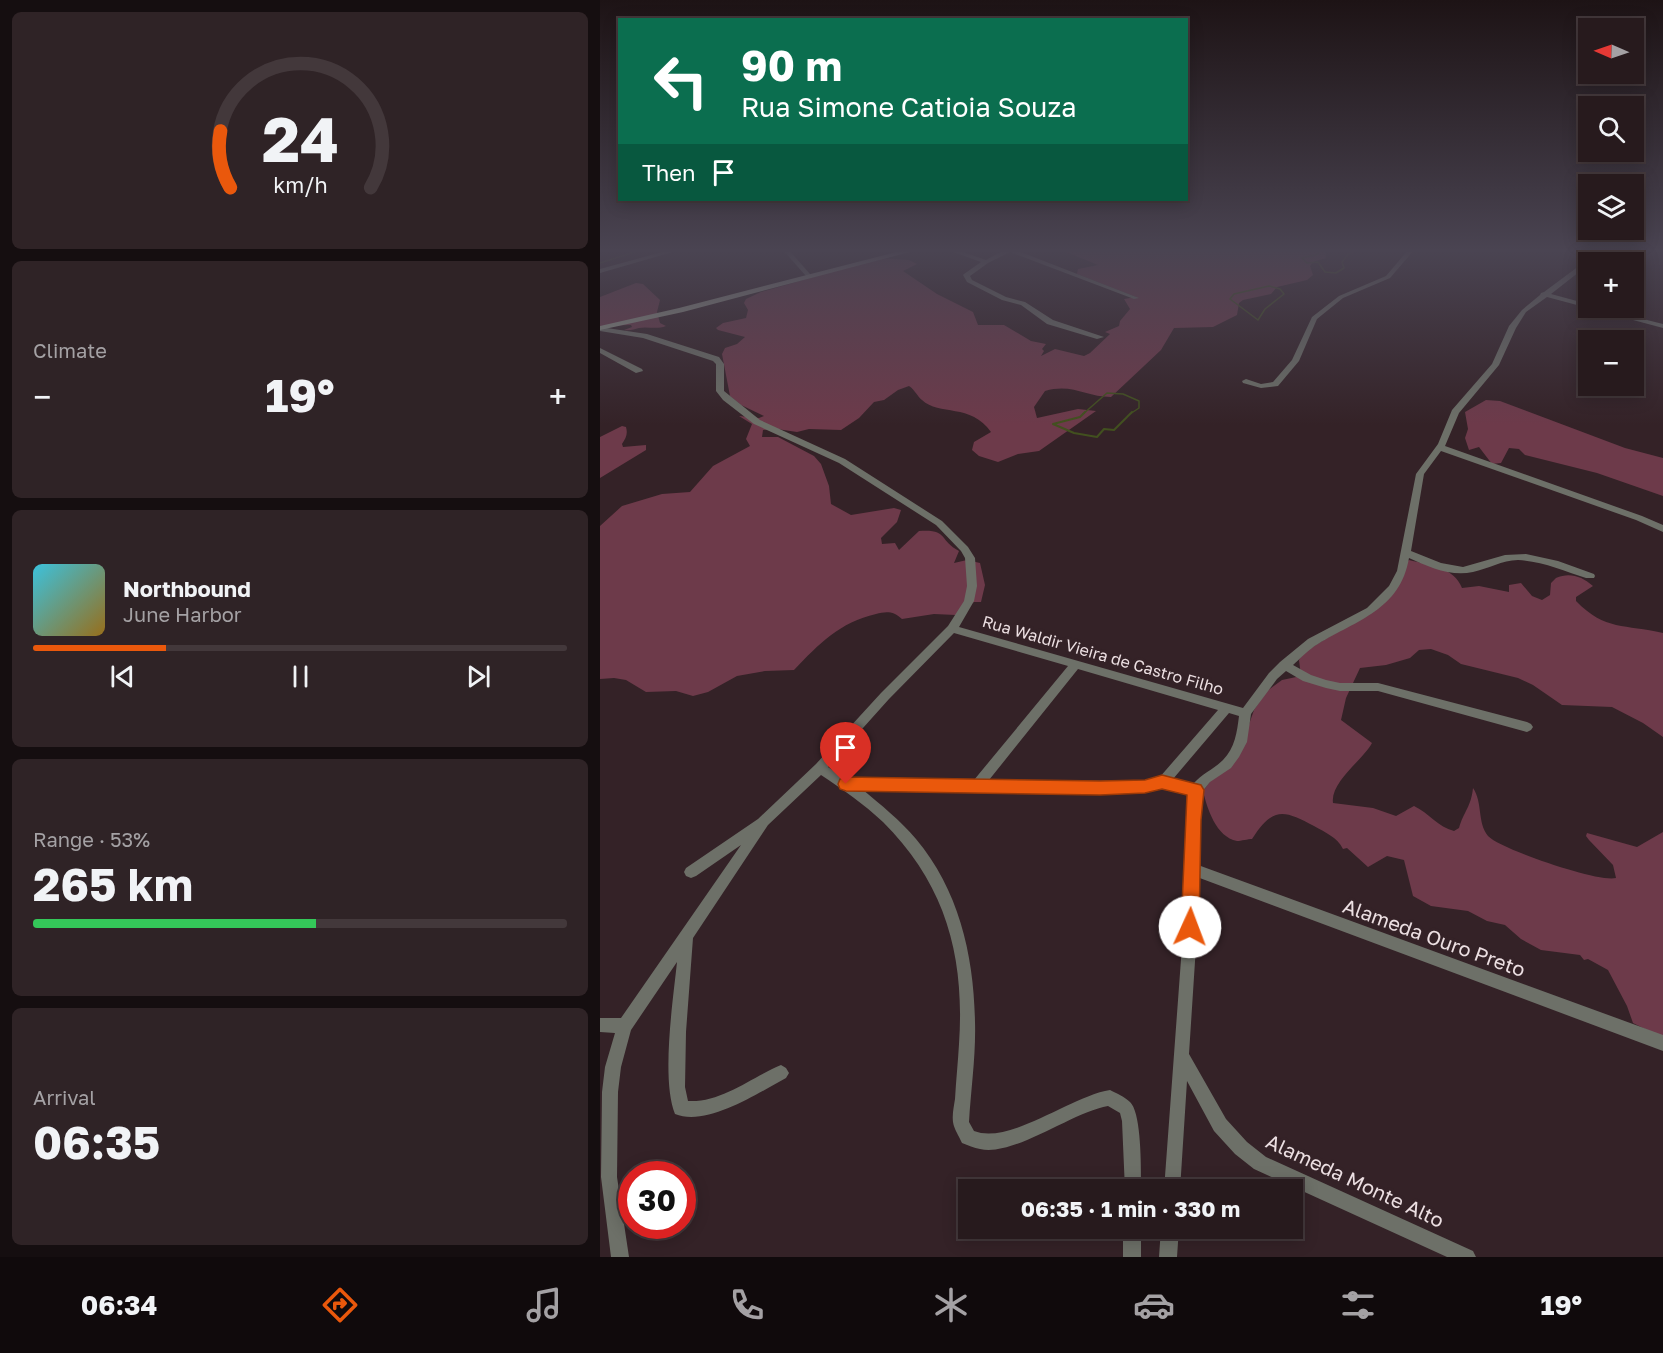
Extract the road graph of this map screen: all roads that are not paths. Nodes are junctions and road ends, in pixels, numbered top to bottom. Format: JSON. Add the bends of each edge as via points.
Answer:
{"nodes":[{"id":1,"x":692,"y":308,"type":"edge"},
{"id":2,"x":1030,"y":308,"type":"edge"},
{"id":3,"x":1327,"y":308,"type":"edge"},
{"id":4,"x":1529,"y":308,"type":"edge"},
{"id":5,"x":1632,"y":318,"type":"edge"},
{"id":6,"x":1663,"y":326,"type":"edge"},
{"id":7,"x":600,"y":328,"type":"edge"},
{"id":8,"x":1100,"y":337,"type":"dead end"},
{"id":9,"x":600,"y":350,"type":"edge"},
{"id":10,"x":639,"y":371,"type":"dead end"},
{"id":11,"x":1246,"y":381,"type":"dead end"},
{"id":12,"x":1439,"y":447,"type":"junction"},
{"id":13,"x":1663,"y":529,"type":"edge"},
{"id":14,"x":1405,"y":552,"type":"junction"},
{"id":15,"x":1590,"y":576,"type":"dead end"},
{"id":16,"x":952,"y":629,"type":"junction"},
{"id":17,"x":1076,"y":664,"type":"junction"},
{"id":18,"x":1284,"y":665,"type":"junction"},
{"id":19,"x":1226,"y":708,"type":"junction"},
{"id":20,"x":1245,"y":713,"type":"junction"},
{"id":21,"x":1527,"y":727,"type":"dead end"},
{"id":22,"x":820,"y":768,"type":"junction"},
{"id":23,"x":1162,"y":782,"type":"junction"},
{"id":24,"x":846,"y":784,"type":"junction"},
{"id":25,"x":977,"y":785,"type":"junction"},
{"id":26,"x":1196,"y":790,"type":"junction"},
{"id":27,"x":764,"y":821,"type":"junction"},
{"id":28,"x":1192,"y":869,"type":"junction"},
{"id":29,"x":692,"y":872,"type":"dead end"},
{"id":30,"x":686,"y":937,"type":"junction"},
{"id":31,"x":600,"y":1025,"type":"edge"},
{"id":32,"x":625,"y":1026,"type":"junction"},
{"id":33,"x":1663,"y":1043,"type":"edge"},
{"id":34,"x":1181,"y":1055,"type":"junction"},
{"id":35,"x":781,"y":1073,"type":"dead end"},
{"id":36,"x":1133,"y":1179,"type":"edge"},
{"id":37,"x":1173,"y":1179,"type":"edge"},
{"id":38,"x":1132,"y":1239,"type":"edge"},
{"id":39,"x":1169,"y":1239,"type":"edge"},
{"id":40,"x":620,"y":1257,"type":"edge"},
{"id":41,"x":1132,"y":1257,"type":"edge"},
{"id":42,"x":1168,"y":1257,"type":"edge"},
{"id":43,"x":1467,"y":1257,"type":"edge"}],
"edges":[{"from":1,"to":7,"type":"street"},
{"from":2,"to":8,"type":"street","via":[[1050,322]]},
{"from":3,"to":11,"type":"street","via":[[1314,318],[1295,361],[1275,384],[1260,386]]},
{"from":4,"to":12,"type":"street","via":[[1517,320],[1496,365],[1455,412]]},
{"from":5,"to":6,"type":"street"},
{"from":7,"to":16,"type":"street","via":[[644,336],[716,359],[720,364],[720,391],[757,422],[842,461],[939,523],[965,549],[972,570],[969,601]]},
{"from":9,"to":10,"type":"street"},
{"from":12,"to":13,"type":"street"},
{"from":12,"to":14,"type":"street","via":[[1417,481]]},
{"from":14,"to":15,"type":"street","via":[[1450,569],[1470,569],[1518,557]]},
{"from":14,"to":18,"type":"street","via":[[1398,581],[1380,604],[1311,642]]},
{"from":16,"to":17,"type":"street","name":"Rua Waldir Vieira de Castro Filho"},
{"from":16,"to":22,"type":"street"},
{"from":17,"to":19,"type":"street","name":"Rua Waldir Vieira de Castro Filho"},
{"from":17,"to":25,"type":"street"},
{"from":18,"to":20,"type":"street"},
{"from":18,"to":21,"type":"street","via":[[1326,684],[1378,687]]},
{"from":19,"to":20,"type":"street","name":"Rua Waldir Vieira de Castro Filho"},
{"from":19,"to":23,"type":"street"},
{"from":20,"to":26,"type":"street","via":[[1235,753]]},
{"from":22,"to":24,"type":"street"},
{"from":22,"to":27,"type":"street"},
{"from":23,"to":25,"type":"street","via":[[1129,788]]},
{"from":23,"to":26,"type":"street"},
{"from":24,"to":25,"type":"street"},
{"from":24,"to":36,"type":"street","via":[[908,837],[939,884],[954,920],[963,960],[968,1021],[962,1133],[975,1141],[1003,1139],[1031,1131],[1090,1102],[1110,1098],[1126,1108],[1130,1121]]},
{"from":26,"to":28,"type":"street"},
{"from":27,"to":29,"type":"street"},
{"from":27,"to":30,"type":"street"},
{"from":28,"to":33,"type":"street","name":"Alameda Ouro Preto"},
{"from":28,"to":34,"type":"street"},
{"from":30,"to":32,"type":"street"},
{"from":30,"to":35,"type":"street","via":[[678,1032],[677,1087],[681,1108],[688,1111],[709,1106]]},
{"from":31,"to":32,"type":"street"},
{"from":32,"to":40,"type":"street","via":[[610,1092],[609,1177]]},
{"from":34,"to":37,"type":"street"},
{"from":34,"to":43,"type":"street","name":"Alameda Monte Alto","via":[[1220,1125],[1260,1163]]},
{"from":38,"to":41,"type":"street"},
{"from":39,"to":42,"type":"street"}]}
